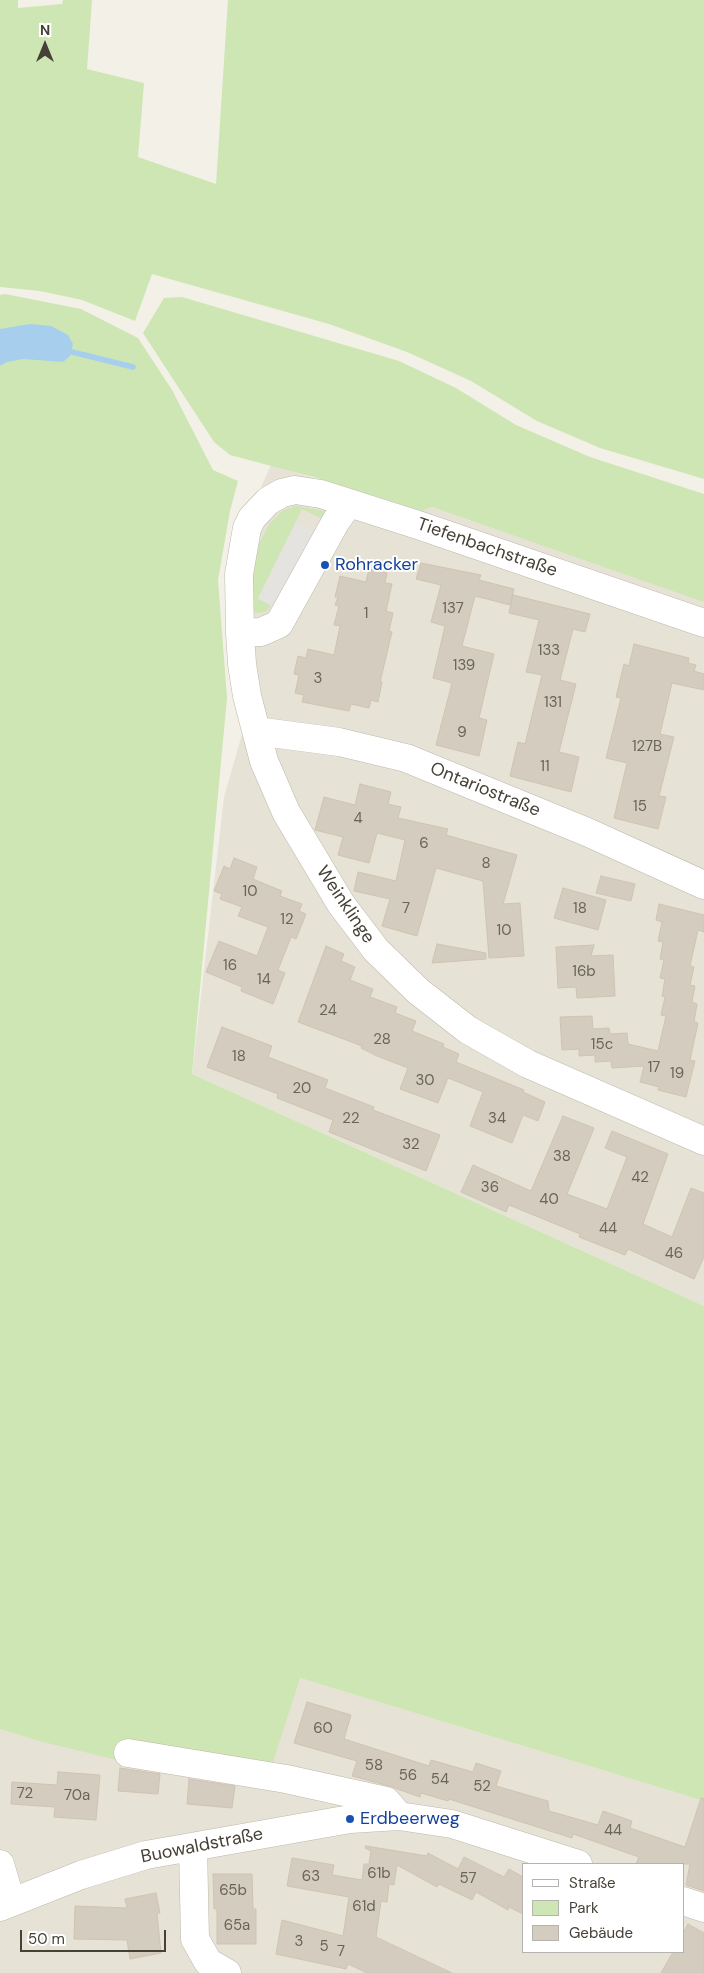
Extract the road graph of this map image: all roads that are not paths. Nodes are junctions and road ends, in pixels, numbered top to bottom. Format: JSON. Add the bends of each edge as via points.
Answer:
{"nodes":[{"id":1,"x":268,"y":501,"type":"joint"},
{"id":2,"x":349,"y":503,"type":"junction"},
{"id":3,"x":704,"y":623,"type":"edge"},
{"id":4,"x":240,"y":633,"type":"junction"},
{"id":5,"x":256,"y":730,"type":"junction"},
{"id":6,"x":704,"y":885,"type":"edge"},
{"id":7,"x":704,"y":1140,"type":"edge"},
{"id":8,"x":128,"y":1753,"type":"dead end"},
{"id":9,"x":399,"y":1816,"type":"junction"},
{"id":10,"x":193,"y":1847,"type":"junction"},
{"id":11,"x":575,"y":1863,"type":"edge"},
{"id":12,"x":0,"y":1864,"type":"edge"},
{"id":13,"x":684,"y":1901,"type":"edge"},
{"id":14,"x":6,"y":1904,"type":"edge"},
{"id":15,"x":704,"y":1908,"type":"edge"},
{"id":16,"x":227,"y":1973,"type":"edge"}],
"edges":[{"from":1,"to":2,"type":"street","name":"Tiefenbachstraße","via":[[282,492],[295,490]]},
{"from":1,"to":4,"type":"street","name":"Weinklinge","via":[[247,528],[240,574]]},
{"from":2,"to":3,"type":"street","name":"Tiefenbachstraße"},
{"from":2,"to":4,"type":"street","via":[[279,624],[261,632]]},
{"from":4,"to":5,"type":"street","name":"Weinklinge"},
{"from":5,"to":6,"type":"street","name":"Ontariostraße","via":[[339,742],[406,758],[587,832]]},
{"from":5,"to":7,"type":"street","name":"Weinklinge","via":[[264,760],[286,812],[341,904],[376,950],[418,991],[468,1030],[528,1064]]},
{"from":8,"to":9,"type":"street","via":[[286,1779],[386,1801]]},
{"from":9,"to":10,"type":"street","name":"Buowaldstraße","via":[[350,1818]]},
{"from":9,"to":11,"type":"street","name":"Buowaldstraße","via":[[452,1824]]},
{"from":10,"to":14,"type":"street","name":"Buowaldstraße","via":[[146,1855],[81,1875]]},
{"from":10,"to":16,"type":"street","via":[[195,1939],[208,1962]]},
{"from":12,"to":14,"type":"street","name":"Buowaldstraße"},
{"from":13,"to":15,"type":"street"}]}
